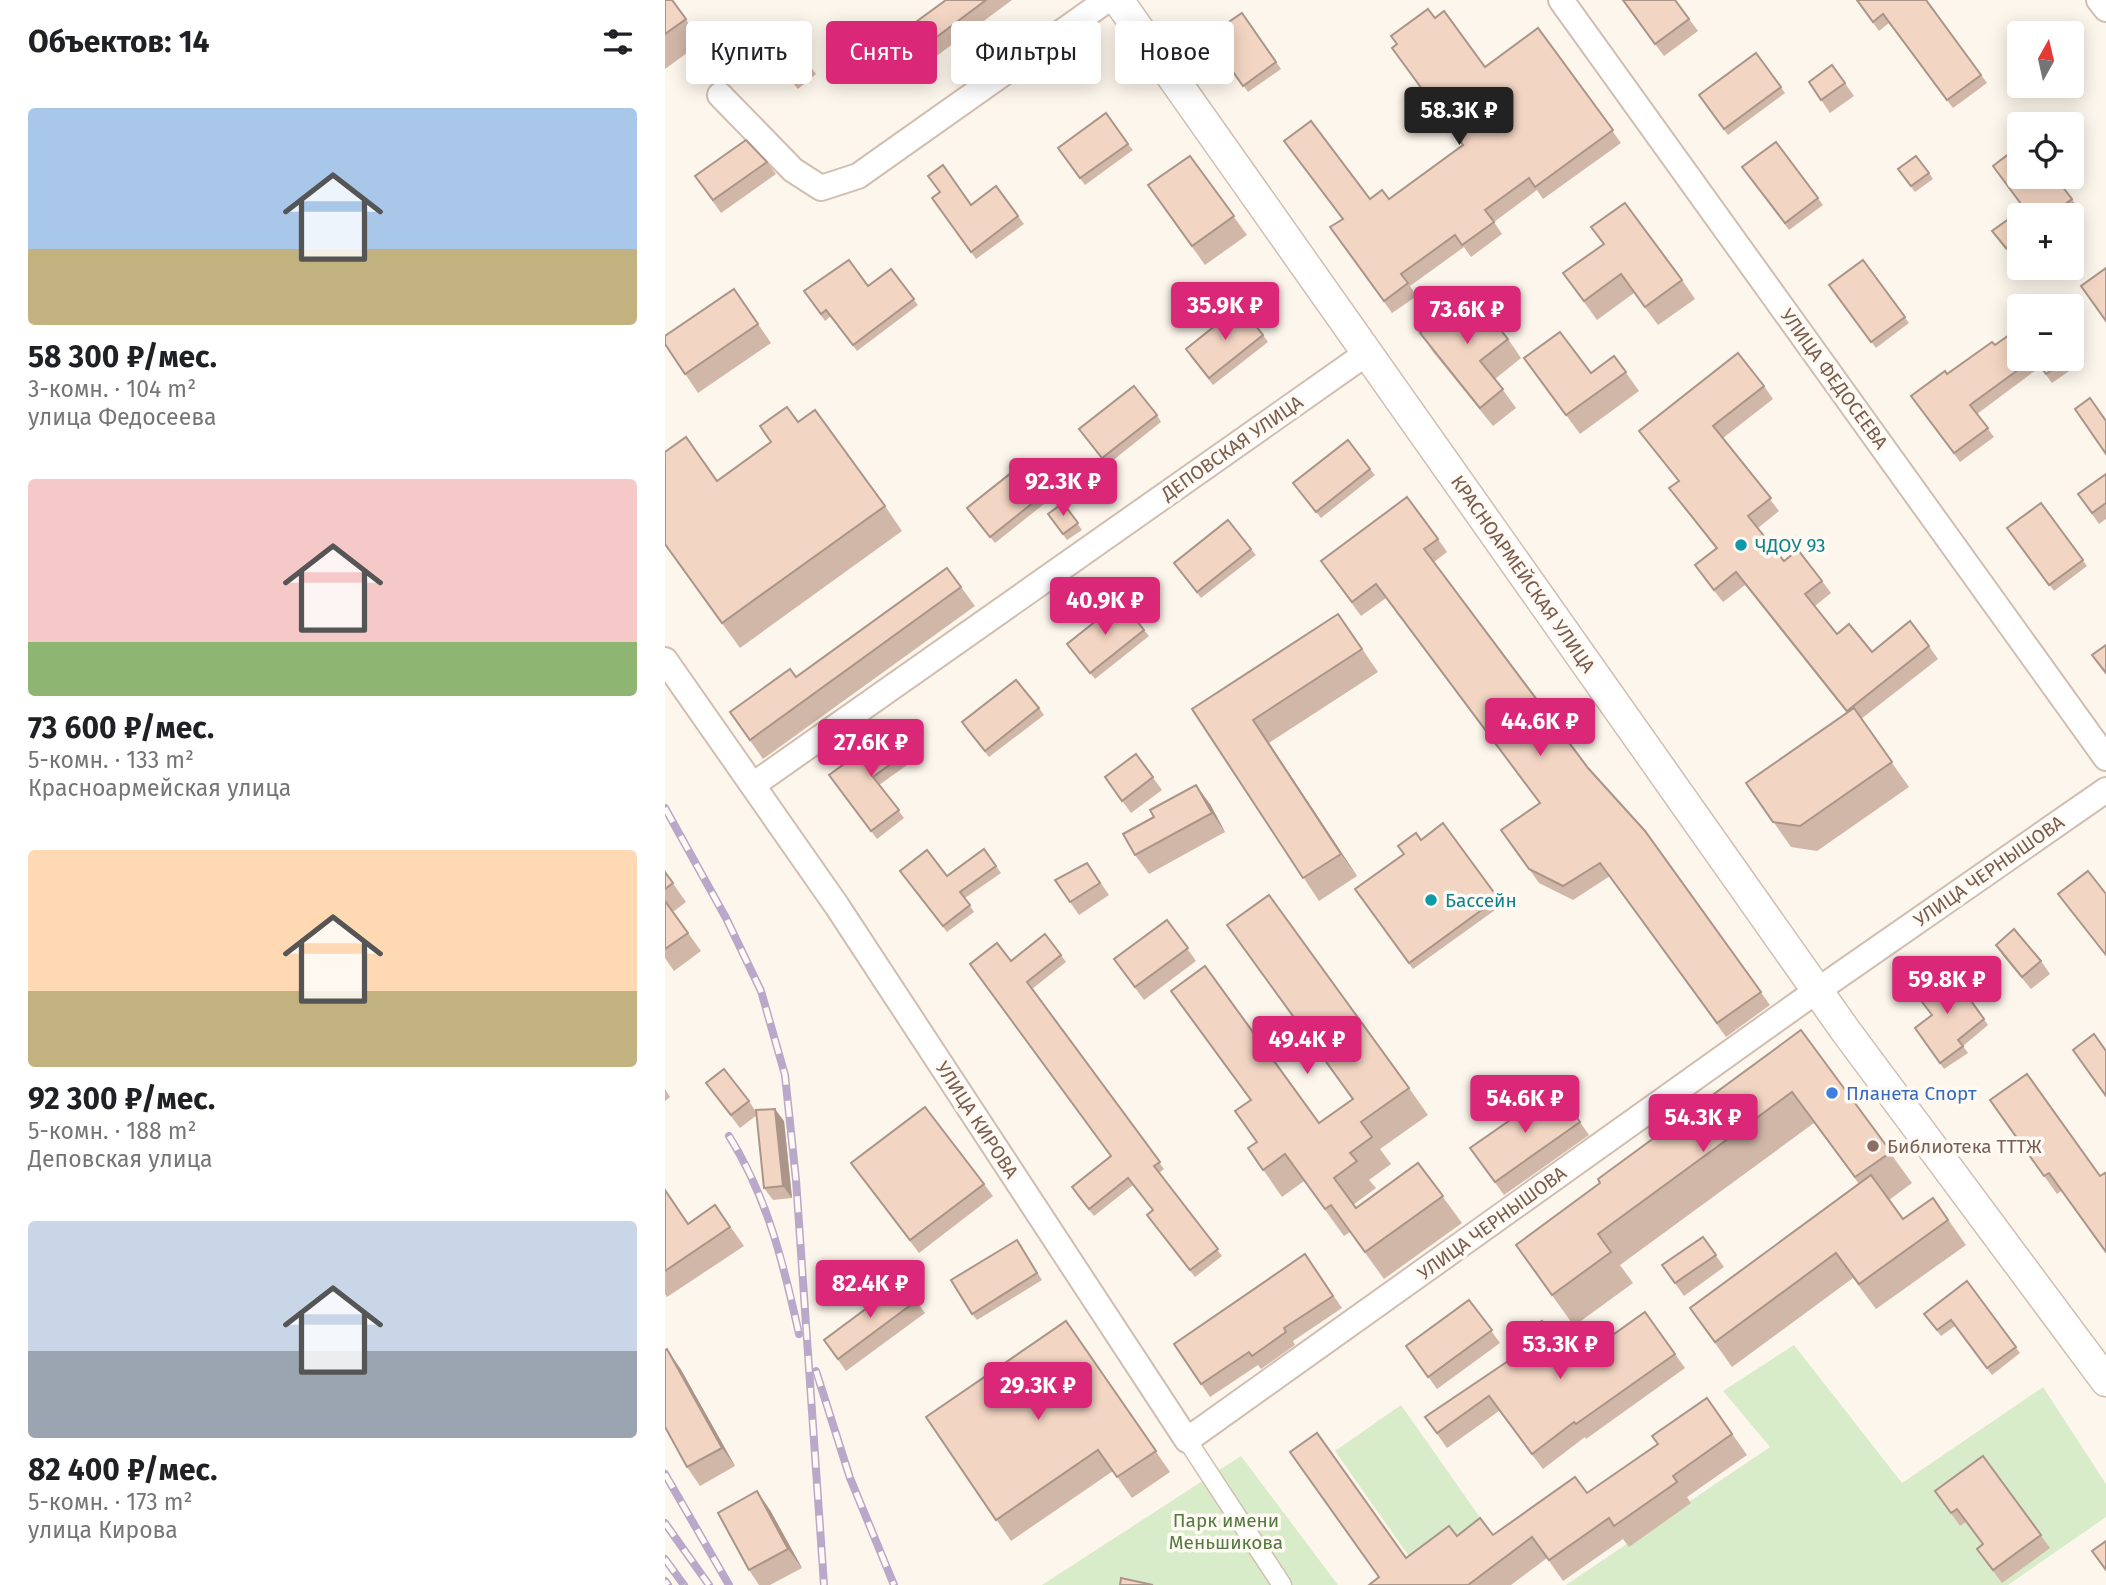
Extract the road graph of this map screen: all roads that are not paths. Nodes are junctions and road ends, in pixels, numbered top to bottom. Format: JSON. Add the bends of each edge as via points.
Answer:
{"nodes":[{"id":1,"x":1107,"y":0,"type":"edge"},
{"id":2,"x":1118,"y":0,"type":"edge"},
{"id":3,"x":1561,"y":0,"type":"edge"},
{"id":4,"x":2099,"y":0,"type":"edge"},
{"id":5,"x":2106,"y":9,"type":"edge"},
{"id":6,"x":720,"y":95,"type":"dead end"},
{"id":7,"x":1367,"y":353,"type":"junction"},
{"id":8,"x":665,"y":660,"type":"edge"},
{"id":9,"x":2106,"y":758,"type":"edge"},
{"id":10,"x":753,"y":785,"type":"junction"},
{"id":11,"x":2106,"y":790,"type":"edge"},
{"id":12,"x":1819,"y":990,"type":"junction"},
{"id":13,"x":2106,"y":1381,"type":"edge"},
{"id":14,"x":1187,"y":1440,"type":"junction"},
{"id":15,"x":1282,"y":1585,"type":"edge"}],
"edges":[{"from":1,"to":6,"type":"street","via":[[858,176],[821,188],[793,170]]},
{"from":2,"to":7,"type":"street","name":"КРАСНОАРМЕЙСКАЯ УЛИЦА"},
{"from":3,"to":9,"type":"street","name":"УЛИЦА ФЕДОСЕЕВА"},
{"from":4,"to":5,"type":"street"},
{"from":7,"to":10,"type":"street","name":"ДЕПОВСКАЯ УЛИЦА"},
{"from":7,"to":12,"type":"street","name":"КРАСНОАРМЕЙСКАЯ УЛИЦА"},
{"from":8,"to":10,"type":"street","name":"УЛИЦА КИРОВА"},
{"from":10,"to":14,"type":"street","name":"УЛИЦА КИРОВА","via":[[845,917]]},
{"from":11,"to":12,"type":"street","name":"УЛИЦА ЧЕРНЫШОВА"},
{"from":12,"to":13,"type":"street","name":"КРАСНОАРМЕЙСКАЯ УЛИЦА"},
{"from":12,"to":14,"type":"street","name":"УЛИЦА ЧЕРНЫШОВА"},
{"from":14,"to":15,"type":"street","name":"УЛИЦА КИРОВА"}]}
